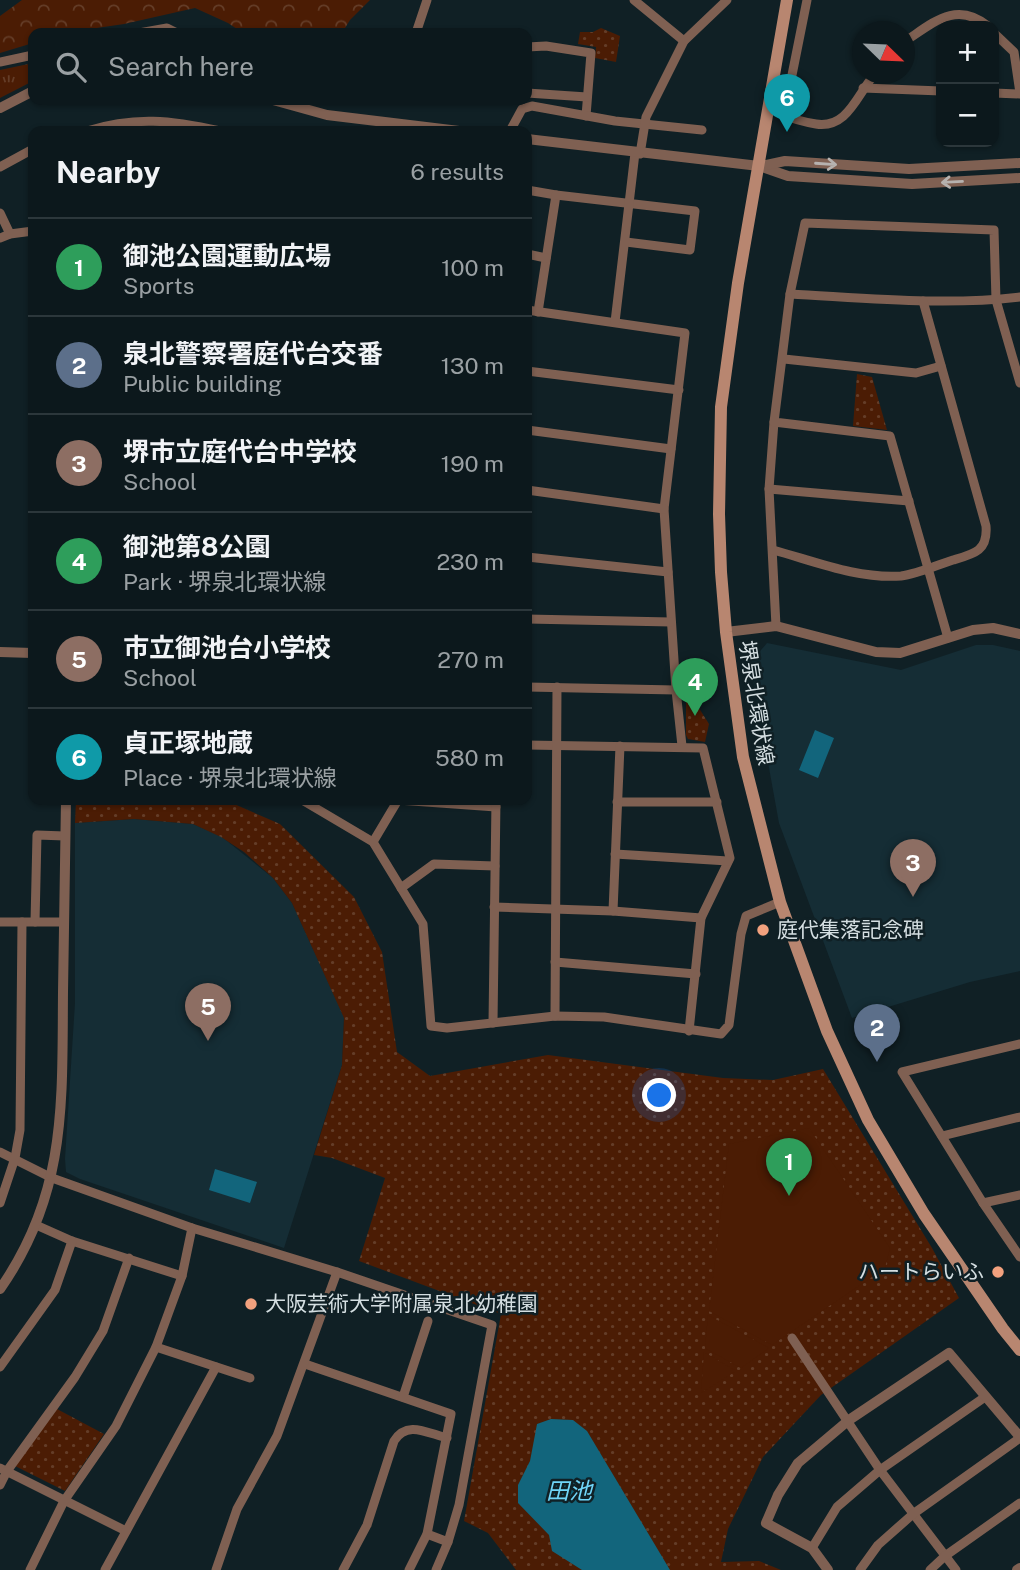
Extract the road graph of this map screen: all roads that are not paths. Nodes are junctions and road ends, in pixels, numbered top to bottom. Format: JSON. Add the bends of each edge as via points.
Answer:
{"nodes":[{"id":1,"x":427,"y":0,"type":"edge"},
{"id":2,"x":634,"y":0,"type":"edge"},
{"id":3,"x":727,"y":0,"type":"edge"},
{"id":4,"x":787,"y":0,"type":"edge"},
{"id":5,"x":807,"y":0,"type":"edge"},
{"id":6,"x":982,"y":21,"type":"edge"},
{"id":7,"x":419,"y":28,"type":"edge"},
{"id":8,"x":915,"y":35,"type":"edge"},
{"id":9,"x":999,"y":38,"type":"edge"},
{"id":10,"x":684,"y":41,"type":"junction"},
{"id":11,"x":532,"y":47,"type":"edge"},
{"id":12,"x":28,"y":56,"type":"edge"},
{"id":13,"x":0,"y":62,"type":"edge"},
{"id":14,"x":866,"y":84,"type":"edge"},
{"id":15,"x":863,"y":88,"type":"junction"},
{"id":16,"x":936,"y":91,"type":"edge"},
{"id":17,"x":532,"y":93,"type":"edge"},
{"id":18,"x":999,"y":93,"type":"edge"},
{"id":19,"x":1020,"y":93,"type":"edge"},
{"id":20,"x":28,"y":94,"type":"edge"},
{"id":21,"x":587,"y":97,"type":"junction"},
{"id":22,"x":291,"y":105,"type":"edge"},
{"id":23,"x":0,"y":108,"type":"edge"},
{"id":24,"x":586,"y":116,"type":"junction"},
{"id":25,"x":645,"y":123,"type":"junction"},
{"id":26,"x":123,"y":126,"type":"edge"},
{"id":27,"x":190,"y":126,"type":"edge"},
{"id":28,"x":388,"y":126,"type":"edge"},
{"id":29,"x":513,"y":126,"type":"edge"},
{"id":30,"x":702,"y":130,"type":"dead end"},
{"id":31,"x":532,"y":140,"type":"edge"},
{"id":32,"x":28,"y":152,"type":"edge"},
{"id":33,"x":638,"y":154,"type":"junction"},
{"id":34,"x":1020,"y":163,"type":"edge"},
{"id":35,"x":759,"y":166,"type":"junction"},
{"id":36,"x":0,"y":167,"type":"edge"},
{"id":37,"x":1020,"y":178,"type":"edge"},
{"id":38,"x":532,"y":191,"type":"edge"},
{"id":39,"x":556,"y":195,"type":"junction"},
{"id":40,"x":628,"y":202,"type":"junction"},
{"id":41,"x":0,"y":213,"type":"edge"},
{"id":42,"x":28,"y":232,"type":"edge"},
{"id":43,"x":10,"y":234,"type":"junction"},
{"id":44,"x":0,"y":238,"type":"edge"},
{"id":45,"x":625,"y":242,"type":"junction"},
{"id":46,"x":532,"y":255,"type":"edge"},
{"id":47,"x":546,"y":258,"type":"junction"},
{"id":48,"x":790,"y":294,"type":"junction"},
{"id":49,"x":1020,"y":297,"type":"edge"},
{"id":50,"x":996,"y":300,"type":"junction"},
{"id":51,"x":923,"y":301,"type":"junction"},
{"id":52,"x":532,"y":311,"type":"edge"},
{"id":53,"x":538,"y":312,"type":"junction"},
{"id":54,"x":615,"y":322,"type":"junction"},
{"id":55,"x":783,"y":359,"type":"junction"},
{"id":56,"x":941,"y":366,"type":"junction"},
{"id":57,"x":532,"y":372,"type":"edge"},
{"id":58,"x":1020,"y":383,"type":"edge"},
{"id":59,"x":679,"y":390,"type":"junction"},
{"id":60,"x":774,"y":422,"type":"junction"},
{"id":61,"x":532,"y":431,"type":"edge"},
{"id":62,"x":671,"y":449,"type":"junction"},
{"id":63,"x":769,"y":489,"type":"junction"},
{"id":64,"x":532,"y":491,"type":"edge"},
{"id":65,"x":909,"y":501,"type":"junction"},
{"id":66,"x":664,"y":509,"type":"junction"},
{"id":67,"x":773,"y":550,"type":"junction"},
{"id":68,"x":532,"y":558,"type":"edge"},
{"id":69,"x":928,"y":568,"type":"junction"},
{"id":70,"x":668,"y":572,"type":"junction"},
{"id":71,"x":532,"y":620,"type":"edge"},
{"id":72,"x":671,"y":622,"type":"junction"},
{"id":73,"x":776,"y":626,"type":"junction"},
{"id":74,"x":726,"y":632,"type":"junction"},
{"id":75,"x":1020,"y":634,"type":"edge"},
{"id":76,"x":948,"y":638,"type":"junction"},
{"id":77,"x":0,"y":652,"type":"edge"},
{"id":78,"x":28,"y":653,"type":"edge"},
{"id":79,"x":532,"y":687,"type":"edge"},
{"id":80,"x":557,"y":687,"type":"junction"},
{"id":81,"x":676,"y":690,"type":"junction"},
{"id":82,"x":532,"y":745,"type":"edge"},
{"id":83,"x":559,"y":746,"type":"junction"},
{"id":84,"x":620,"y":746,"type":"junction"},
{"id":85,"x":682,"y":746,"type":"junction"},
{"id":86,"x":617,"y":802,"type":"junction"},
{"id":87,"x":717,"y":802,"type":"junction"},
{"id":88,"x":66,"y":805,"type":"edge"},
{"id":89,"x":311,"y":805,"type":"edge"},
{"id":90,"x":323,"y":805,"type":"edge"},
{"id":91,"x":395,"y":805,"type":"edge"},
{"id":92,"x":496,"y":805,"type":"edge"},
{"id":93,"x":320,"y":810,"type":"junction"},
{"id":94,"x":65,"y":836,"type":"junction"},
{"id":95,"x":373,"y":842,"type":"junction"},
{"id":96,"x":615,"y":854,"type":"junction"},
{"id":97,"x":729,"y":860,"type":"junction"},
{"id":98,"x":495,"y":866,"type":"junction"},
{"id":99,"x":401,"y":888,"type":"junction"},
{"id":100,"x":780,"y":902,"type":"junction"},
{"id":101,"x":494,"y":908,"type":"junction"},
{"id":102,"x":556,"y":909,"type":"junction"},
{"id":103,"x":613,"y":911,"type":"junction"},
{"id":104,"x":701,"y":918,"type":"junction"},
{"id":105,"x":0,"y":922,"type":"edge"},
{"id":106,"x":22,"y":922,"type":"junction"},
{"id":107,"x":35,"y":922,"type":"junction"},
{"id":108,"x":64,"y":922,"type":"junction"},
{"id":109,"x":555,"y":962,"type":"junction"},
{"id":110,"x":696,"y":974,"type":"junction"},
{"id":111,"x":555,"y":1016,"type":"junction"},
{"id":112,"x":493,"y":1023,"type":"junction"},
{"id":113,"x":689,"y":1031,"type":"junction"},
{"id":114,"x":1020,"y":1044,"type":"edge"},
{"id":115,"x":1020,"y":1118,"type":"edge"},
{"id":116,"x":942,"y":1136,"type":"junction"},
{"id":117,"x":0,"y":1152,"type":"edge"},
{"id":118,"x":15,"y":1158,"type":"junction"},
{"id":119,"x":52,"y":1178,"type":"junction"},
{"id":120,"x":1020,"y":1195,"type":"edge"},
{"id":121,"x":0,"y":1203,"type":"edge"},
{"id":122,"x":983,"y":1203,"type":"junction"},
{"id":123,"x":36,"y":1225,"type":"junction"},
{"id":124,"x":192,"y":1228,"type":"junction"},
{"id":125,"x":72,"y":1241,"type":"junction"},
{"id":126,"x":1020,"y":1257,"type":"edge"},
{"id":127,"x":129,"y":1258,"type":"junction"},
{"id":128,"x":337,"y":1272,"type":"junction"},
{"id":129,"x":182,"y":1276,"type":"junction"},
{"id":130,"x":0,"y":1289,"type":"edge"},
{"id":131,"x":428,"y":1321,"type":"dead end"},
{"id":132,"x":792,"y":1338,"type":"dead end"},
{"id":133,"x":156,"y":1347,"type":"junction"},
{"id":134,"x":1020,"y":1350,"type":"edge"},
{"id":135,"x":305,"y":1364,"type":"junction"},
{"id":136,"x":0,"y":1367,"type":"edge"},
{"id":137,"x":216,"y":1367,"type":"junction"},
{"id":138,"x":250,"y":1378,"type":"dead end"},
{"id":139,"x":403,"y":1397,"type":"junction"},
{"id":140,"x":985,"y":1397,"type":"junction"},
{"id":141,"x":849,"y":1420,"type":"junction"},
{"id":142,"x":447,"y":1438,"type":"junction"},
{"id":143,"x":1020,"y":1438,"type":"edge"},
{"id":144,"x":3,"y":1469,"type":"edge"},
{"id":145,"x":880,"y":1470,"type":"junction"},
{"id":146,"x":0,"y":1485,"type":"edge"},
{"id":147,"x":64,"y":1501,"type":"junction"},
{"id":148,"x":1020,"y":1503,"type":"edge"},
{"id":149,"x":913,"y":1514,"type":"junction"},
{"id":150,"x":125,"y":1531,"type":"junction"},
{"id":151,"x":426,"y":1534,"type":"junction"},
{"id":152,"x":448,"y":1542,"type":"junction"},
{"id":153,"x":812,"y":1548,"type":"junction"},
{"id":154,"x":945,"y":1556,"type":"junction"},
{"id":155,"x":30,"y":1570,"type":"edge"},
{"id":156,"x":105,"y":1570,"type":"edge"},
{"id":157,"x":216,"y":1570,"type":"edge"},
{"id":158,"x":343,"y":1570,"type":"edge"},
{"id":159,"x":409,"y":1570,"type":"edge"},
{"id":160,"x":436,"y":1570,"type":"edge"},
{"id":161,"x":828,"y":1570,"type":"edge"},
{"id":162,"x":860,"y":1570,"type":"edge"},
{"id":163,"x":930,"y":1570,"type":"edge"},
{"id":164,"x":956,"y":1570,"type":"edge"}],
"edges":[{"from":1,"to":7,"type":"street"},
{"from":2,"to":10,"type":"street"},
{"from":3,"to":10,"type":"street"},
{"from":4,"to":35,"type":"main road","name":"堺泉北環状線"},
{"from":5,"to":15,"type":"street","via":[[784,115],[826,125],[841,120]]},
{"from":6,"to":8,"type":"street","via":[[953,13]]},
{"from":9,"to":19,"type":"street","via":[[1014,52]]},
{"from":10,"to":25,"type":"street"},
{"from":11,"to":21,"type":"street","via":[[590,53]]},
{"from":12,"to":13,"type":"street"},
{"from":14,"to":15,"type":"street"},
{"from":15,"to":16,"type":"street"},
{"from":17,"to":21,"type":"street"},
{"from":18,"to":19,"type":"street"},
{"from":20,"to":23,"type":"street"},
{"from":21,"to":24,"type":"street"},
{"from":22,"to":28,"type":"street"},
{"from":24,"to":25,"type":"street"},
{"from":24,"to":29,"type":"street","via":[[527,107]]},
{"from":25,"to":30,"type":"street"},
{"from":25,"to":33,"type":"street"},
{"from":26,"to":27,"type":"street","via":[[160,121]]},
{"from":31,"to":33,"type":"street"},
{"from":32,"to":36,"type":"street"},
{"from":33,"to":35,"type":"street"},
{"from":33,"to":40,"type":"street"},
{"from":35,"to":34,"type":"street","one_way":true,"via":[[785,161],[909,169]]},
{"from":37,"to":35,"type":"street","one_way":true,"via":[[912,184],[788,176]]},
{"from":35,"to":74,"type":"main road","name":"堺泉北環状線","via":[[721,407],[719,514]]},
{"from":38,"to":39,"type":"street"},
{"from":39,"to":40,"type":"street"},
{"from":39,"to":47,"type":"street"},
{"from":40,"to":45,"type":"street"},
{"from":40,"to":45,"type":"street","via":[[695,211],[690,250]]},
{"from":41,"to":43,"type":"street"},
{"from":42,"to":43,"type":"street"},
{"from":43,"to":44,"type":"street"},
{"from":45,"to":54,"type":"street"},
{"from":46,"to":47,"type":"street"},
{"from":47,"to":53,"type":"street"},
{"from":48,"to":50,"type":"street","via":[[805,223],[994,230]]},
{"from":48,"to":51,"type":"street"},
{"from":48,"to":55,"type":"street"},
{"from":49,"to":50,"type":"street"},
{"from":50,"to":51,"type":"street"},
{"from":50,"to":58,"type":"street"},
{"from":51,"to":56,"type":"street"},
{"from":52,"to":53,"type":"street"},
{"from":53,"to":54,"type":"street"},
{"from":54,"to":59,"type":"street","via":[[685,333]]},
{"from":55,"to":56,"type":"street","via":[[916,373]]},
{"from":55,"to":60,"type":"street"},
{"from":56,"to":69,"type":"street","via":[[987,538],[971,555]]},
{"from":57,"to":59,"type":"street"},
{"from":59,"to":62,"type":"street"},
{"from":60,"to":63,"type":"street"},
{"from":60,"to":65,"type":"street","via":[[890,436]]},
{"from":61,"to":62,"type":"street"},
{"from":62,"to":66,"type":"street"},
{"from":63,"to":65,"type":"street"},
{"from":63,"to":67,"type":"street"},
{"from":64,"to":66,"type":"street"},
{"from":65,"to":69,"type":"street"},
{"from":66,"to":70,"type":"street"},
{"from":67,"to":69,"type":"street","via":[[861,574],[903,576]]},
{"from":67,"to":73,"type":"street"},
{"from":68,"to":70,"type":"street"},
{"from":69,"to":76,"type":"street"},
{"from":70,"to":72,"type":"street"},
{"from":71,"to":72,"type":"street"},
{"from":72,"to":81,"type":"street"},
{"from":73,"to":74,"type":"street"},
{"from":73,"to":76,"type":"street","via":[[876,652],[900,653]]},
{"from":74,"to":100,"type":"main road","name":"堺泉北環状線","via":[[743,757]]},
{"from":75,"to":76,"type":"street","via":[[993,628]]},
{"from":77,"to":78,"type":"street"},
{"from":79,"to":80,"type":"street"},
{"from":80,"to":81,"type":"street"},
{"from":80,"to":83,"type":"street"},
{"from":81,"to":85,"type":"street"},
{"from":82,"to":83,"type":"street"},
{"from":83,"to":84,"type":"street"},
{"from":83,"to":102,"type":"street"},
{"from":84,"to":85,"type":"street"},
{"from":84,"to":86,"type":"street"},
{"from":85,"to":87,"type":"street","via":[[704,748]]},
{"from":86,"to":87,"type":"street"},
{"from":86,"to":96,"type":"street"},
{"from":87,"to":97,"type":"street"},
{"from":88,"to":94,"type":"street"},
{"from":89,"to":93,"type":"street"},
{"from":90,"to":93,"type":"street"},
{"from":91,"to":95,"type":"street"},
{"from":92,"to":98,"type":"street"},
{"from":93,"to":95,"type":"street"},
{"from":94,"to":107,"type":"street","via":[[37,835]]},
{"from":94,"to":108,"type":"street"},
{"from":95,"to":99,"type":"street"},
{"from":96,"to":97,"type":"street"},
{"from":96,"to":103,"type":"street"},
{"from":97,"to":104,"type":"street"},
{"from":98,"to":99,"type":"street","via":[[434,864]]},
{"from":98,"to":101,"type":"street"},
{"from":99,"to":112,"type":"street","via":[[423,925],[431,1026]]},
{"from":100,"to":113,"type":"street","via":[[746,916],[726,1031]]},
{"from":100,"to":134,"type":"main road","name":"堺泉北環状線","via":[[827,1031],[868,1120],[924,1214]]},
{"from":101,"to":102,"type":"street"},
{"from":101,"to":112,"type":"street"},
{"from":102,"to":103,"type":"street"},
{"from":102,"to":109,"type":"street"},
{"from":103,"to":104,"type":"street"},
{"from":104,"to":110,"type":"street"},
{"from":105,"to":106,"type":"street"},
{"from":106,"to":107,"type":"street"},
{"from":106,"to":118,"type":"street"},
{"from":107,"to":108,"type":"street"},
{"from":108,"to":119,"type":"street","via":[[59,1139]]},
{"from":109,"to":110,"type":"street"},
{"from":109,"to":111,"type":"street"},
{"from":110,"to":113,"type":"street"},
{"from":111,"to":112,"type":"street"},
{"from":111,"to":113,"type":"street","via":[[604,1017]]},
{"from":114,"to":116,"type":"street","via":[[902,1072]]},
{"from":115,"to":116,"type":"street"},
{"from":116,"to":122,"type":"street"},
{"from":117,"to":118,"type":"street"},
{"from":118,"to":119,"type":"street"},
{"from":118,"to":121,"type":"street"},
{"from":119,"to":123,"type":"street"},
{"from":119,"to":124,"type":"street"},
{"from":120,"to":122,"type":"street"},
{"from":122,"to":126,"type":"street"},
{"from":123,"to":125,"type":"street"},
{"from":123,"to":130,"type":"street"},
{"from":124,"to":128,"type":"street"},
{"from":124,"to":129,"type":"street"},
{"from":125,"to":127,"type":"street"},
{"from":125,"to":136,"type":"street","via":[[55,1290]]},
{"from":127,"to":129,"type":"street"},
{"from":127,"to":144,"type":"street","via":[[103,1331],[75,1377]]},
{"from":128,"to":135,"type":"street"},
{"from":128,"to":152,"type":"street","via":[[492,1325]]},
{"from":129,"to":133,"type":"street"},
{"from":131,"to":139,"type":"street"},
{"from":132,"to":141,"type":"street"},
{"from":133,"to":137,"type":"street"},
{"from":133,"to":147,"type":"street","via":[[116,1426]]},
{"from":135,"to":139,"type":"street"},
{"from":135,"to":157,"type":"street","via":[[277,1436],[237,1509]]},
{"from":137,"to":138,"type":"street"},
{"from":137,"to":150,"type":"street"},
{"from":139,"to":142,"type":"street","via":[[451,1414]]},
{"from":140,"to":141,"type":"street","via":[[949,1353]]},
{"from":140,"to":143,"type":"street"},
{"from":140,"to":145,"type":"street"},
{"from":141,"to":145,"type":"street"},
{"from":141,"to":153,"type":"street","via":[[799,1463],[766,1523]]},
{"from":142,"to":151,"type":"street"},
{"from":142,"to":158,"type":"street","via":[[408,1428],[400,1432],[367,1525]]},
{"from":143,"to":149,"type":"street"},
{"from":144,"to":146,"type":"street"},
{"from":144,"to":147,"type":"street"},
{"from":145,"to":149,"type":"street"},
{"from":145,"to":153,"type":"street","via":[[837,1507]]},
{"from":147,"to":150,"type":"street"},
{"from":147,"to":155,"type":"street"},
{"from":148,"to":154,"type":"street"},
{"from":149,"to":154,"type":"street"},
{"from":149,"to":162,"type":"street","via":[[878,1545]]},
{"from":150,"to":156,"type":"street"},
{"from":151,"to":152,"type":"street"},
{"from":151,"to":159,"type":"street"},
{"from":152,"to":160,"type":"street"},
{"from":153,"to":161,"type":"street"},
{"from":154,"to":163,"type":"street"},
{"from":154,"to":164,"type":"street"}]}
